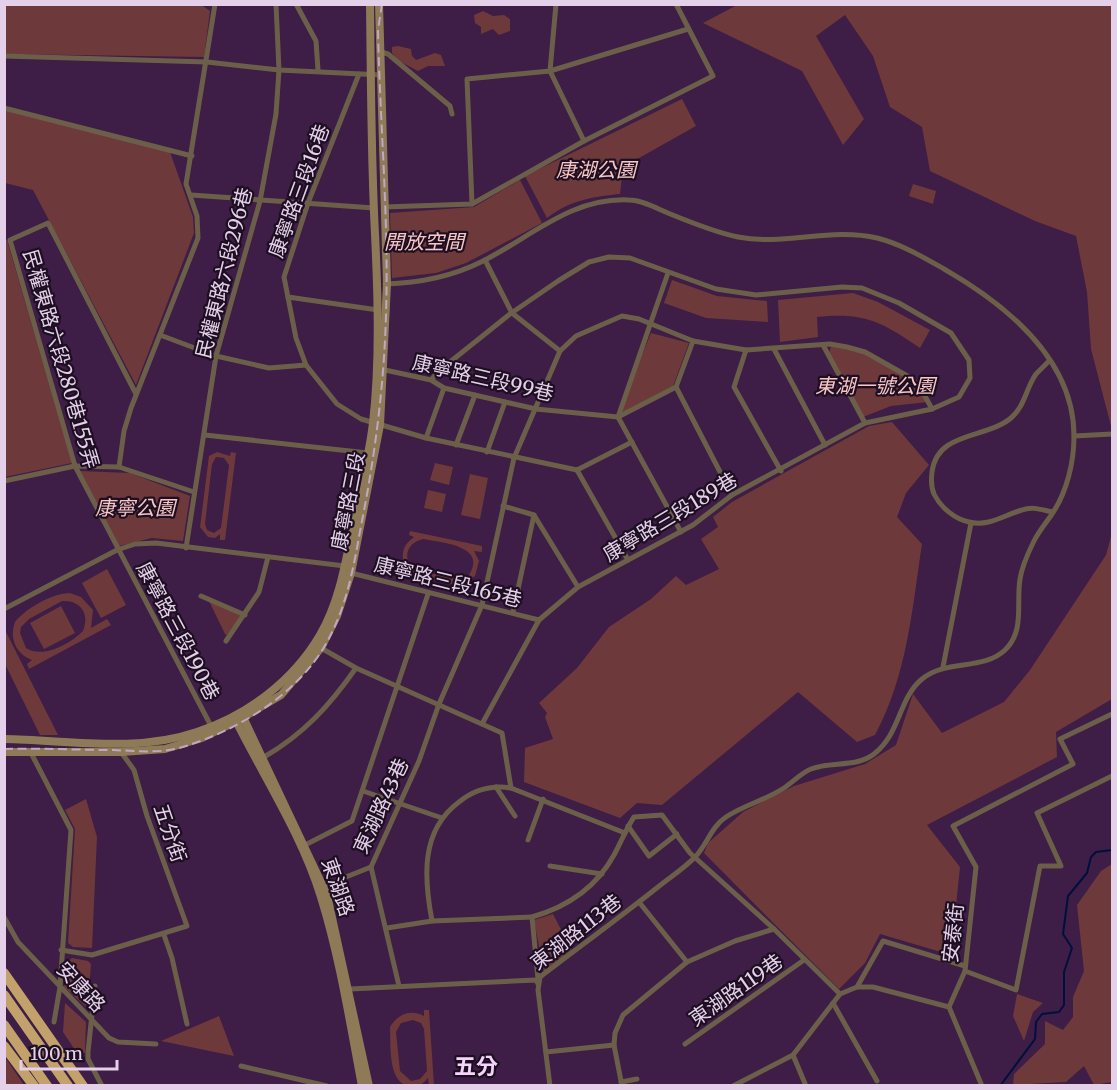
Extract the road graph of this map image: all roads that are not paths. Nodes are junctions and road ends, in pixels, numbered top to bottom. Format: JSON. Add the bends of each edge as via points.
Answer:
{"nodes":[{"id":1,"x":207,"y":4,"type":"edge"},
{"id":2,"x":276,"y":4,"type":"edge"},
{"id":3,"x":296,"y":4,"type":"edge"},
{"id":4,"x":370,"y":4,"type":"edge"},
{"id":5,"x":380,"y":4,"type":"edge"},
{"id":6,"x":556,"y":4,"type":"edge"},
{"id":7,"x":676,"y":4,"type":"edge"},
{"id":8,"x":215,"y":6,"type":"edge"},
{"id":9,"x":688,"y":29,"type":"junction"},
{"id":10,"x":381,"y":52,"type":"junction"},
{"id":11,"x":4,"y":56,"type":"edge"},
{"id":12,"x":207,"y":62,"type":"junction"},
{"id":13,"x":279,"y":70,"type":"junction"},
{"id":14,"x":318,"y":70,"type":"junction"},
{"id":15,"x":550,"y":71,"type":"junction"},
{"id":16,"x":359,"y":74,"type":"junction"},
{"id":17,"x":371,"y":75,"type":"junction"},
{"id":18,"x":382,"y":75,"type":"junction"},
{"id":19,"x":4,"y":108,"type":"edge"},
{"id":20,"x":452,"y":114,"type":"dead end"},
{"id":21,"x":585,"y":141,"type":"junction"},
{"id":22,"x":192,"y":156,"type":"junction"},
{"id":23,"x":191,"y":195,"type":"junction"},
{"id":24,"x":260,"y":201,"type":"junction"},
{"id":25,"x":308,"y":203,"type":"junction"},
{"id":26,"x":472,"y":204,"type":"junction"},
{"id":27,"x":374,"y":207,"type":"junction"},
{"id":28,"x":384,"y":207,"type":"junction"},
{"id":29,"x":485,"y":260,"type":"junction"},
{"id":30,"x":668,"y":273,"type":"junction"},
{"id":31,"x":383,"y":284,"type":"junction"},
{"id":32,"x":288,"y":297,"type":"junction"},
{"id":33,"x":378,"y":310,"type":"junction"},
{"id":34,"x":512,"y":313,"type":"junction"},
{"id":35,"x":649,"y":326,"type":"junction"},
{"id":36,"x":160,"y":335,"type":"junction"},
{"id":37,"x":693,"y":341,"type":"junction"},
{"id":38,"x":823,"y":345,"type":"junction"},
{"id":39,"x":774,"y":349,"type":"junction"},
{"id":40,"x":746,"y":350,"type":"junction"},
{"id":41,"x":560,"y":351,"type":"junction"},
{"id":42,"x":216,"y":356,"type":"junction"},
{"id":43,"x":1049,"y":361,"type":"junction"},
{"id":44,"x":306,"y":365,"type":"junction"},
{"id":45,"x":384,"y":370,"type":"junction"},
{"id":46,"x":431,"y":380,"type":"junction"},
{"id":47,"x":676,"y":387,"type":"junction"},
{"id":48,"x":444,"y":388,"type":"junction"},
{"id":49,"x":136,"y":394,"type":"junction"},
{"id":50,"x":475,"y":395,"type":"junction"},
{"id":51,"x":505,"y":402,"type":"junction"},
{"id":52,"x":933,"y":408,"type":"junction"},
{"id":53,"x":536,"y":410,"type":"junction"},
{"id":54,"x":618,"y":417,"type":"junction"},
{"id":55,"x":865,"y":423,"type":"junction"},
{"id":56,"x":377,"y":424,"type":"junction"},
{"id":57,"x":1113,"y":434,"type":"edge"},
{"id":58,"x":205,"y":435,"type":"junction"},
{"id":59,"x":1074,"y":436,"type":"junction"},
{"id":60,"x":426,"y":438,"type":"junction"},
{"id":61,"x":632,"y":442,"type":"junction"},
{"id":62,"x":456,"y":445,"type":"junction"},
{"id":63,"x":825,"y":445,"type":"junction"},
{"id":64,"x":487,"y":452,"type":"junction"},
{"id":65,"x":368,"y":453,"type":"junction"},
{"id":66,"x":514,"y":458,"type":"junction"},
{"id":67,"x":75,"y":466,"type":"junction"},
{"id":68,"x":119,"y":467,"type":"junction"},
{"id":69,"x":577,"y":470,"type":"junction"},
{"id":70,"x":781,"y":471,"type":"junction"},
{"id":71,"x":4,"y":481,"type":"edge"},
{"id":72,"x":194,"y":492,"type":"junction"},
{"id":73,"x":732,"y":495,"type":"junction"},
{"id":74,"x":503,"y":506,"type":"junction"},
{"id":75,"x":1053,"y":512,"type":"junction"},
{"id":76,"x":534,"y":515,"type":"junction"},
{"id":77,"x":971,"y":523,"type":"junction"},
{"id":78,"x":681,"y":532,"type":"junction"},
{"id":79,"x":186,"y":548,"type":"junction"},
{"id":80,"x":117,"y":550,"type":"junction"},
{"id":81,"x":268,"y":557,"type":"junction"},
{"id":82,"x":628,"y":560,"type":"junction"},
{"id":83,"x":345,"y":566,"type":"junction"},
{"id":84,"x":351,"y":573,"type":"junction"},
{"id":85,"x":578,"y":587,"type":"junction"},
{"id":86,"x":428,"y":594,"type":"junction"},
{"id":87,"x":201,"y":596,"type":"dead end"},
{"id":88,"x":482,"y":605,"type":"junction"},
{"id":89,"x":4,"y":609,"type":"edge"},
{"id":90,"x":513,"y":612,"type":"junction"},
{"id":91,"x":245,"y":615,"type":"junction"},
{"id":92,"x":539,"y":620,"type":"junction"},
{"id":93,"x":226,"y":641,"type":"dead end"},
{"id":94,"x":321,"y":648,"type":"junction"},
{"id":95,"x":943,"y":667,"type":"junction"},
{"id":96,"x":356,"y":668,"type":"junction"},
{"id":97,"x":398,"y":686,"type":"junction"},
{"id":98,"x":439,"y":704,"type":"junction"},
{"id":99,"x":1113,"y":714,"type":"edge"},
{"id":100,"x":239,"y":716,"type":"junction"},
{"id":101,"x":482,"y":724,"type":"junction"},
{"id":102,"x":211,"y":726,"type":"junction"},
{"id":103,"x":4,"y":739,"type":"edge"},
{"id":104,"x":30,"y":751,"type":"junction"},
{"id":105,"x":4,"y":752,"type":"edge"},
{"id":106,"x":122,"y":752,"type":"junction"},
{"id":107,"x":264,"y":757,"type":"junction"},
{"id":108,"x":1113,"y":776,"type":"edge"},
{"id":109,"x":496,"y":788,"type":"junction"},
{"id":110,"x":511,"y":788,"type":"junction"},
{"id":111,"x":363,"y":790,"type":"junction"},
{"id":112,"x":543,"y":800,"type":"junction"},
{"id":113,"x":398,"y":803,"type":"junction"},
{"id":114,"x":515,"y":816,"type":"dead end"},
{"id":115,"x":442,"y":818,"type":"junction"},
{"id":116,"x":628,"y":826,"type":"junction"},
{"id":117,"x":625,"y":833,"type":"junction"},
{"id":118,"x":677,"y":834,"type":"junction"},
{"id":119,"x":528,"y":840,"type":"dead end"},
{"id":120,"x":305,"y":845,"type":"junction"},
{"id":121,"x":695,"y":856,"type":"junction"},
{"id":122,"x":550,"y":866,"type":"dead end"},
{"id":123,"x":370,"y":867,"type":"junction"},
{"id":124,"x":602,"y":874,"type":"junction"},
{"id":125,"x":320,"y":887,"type":"junction"},
{"id":126,"x":639,"y":902,"type":"junction"},
{"id":127,"x":4,"y":917,"type":"edge"},
{"id":128,"x":532,"y":917,"type":"junction"},
{"id":129,"x":432,"y":921,"type":"junction"},
{"id":130,"x":387,"y":928,"type":"junction"},
{"id":131,"x":774,"y":929,"type":"junction"},
{"id":132,"x":164,"y":935,"type":"junction"},
{"id":133,"x":61,"y":950,"type":"junction"},
{"id":134,"x":804,"y":960,"type":"junction"},
{"id":135,"x":687,"y":962,"type":"junction"},
{"id":136,"x":965,"y":968,"type":"junction"},
{"id":137,"x":4,"y":973,"type":"edge"},
{"id":138,"x":539,"y":985,"type":"junction"},
{"id":139,"x":95,"y":986,"type":"dead end"},
{"id":140,"x":399,"y":986,"type":"junction"},
{"id":141,"x":60,"y":987,"type":"junction"},
{"id":142,"x":857,"y":987,"type":"junction"},
{"id":143,"x":350,"y":989,"type":"junction"},
{"id":144,"x":840,"y":994,"type":"junction"},
{"id":145,"x":4,"y":995,"type":"edge"},
{"id":146,"x":833,"y":1003,"type":"junction"},
{"id":147,"x":950,"y":1007,"type":"junction"},
{"id":148,"x":91,"y":1020,"type":"junction"},
{"id":149,"x":54,"y":1022,"type":"dead end"},
{"id":150,"x":187,"y":1024,"type":"dead end"},
{"id":151,"x":4,"y":1025,"type":"edge"},
{"id":152,"x":156,"y":1044,"type":"dead end"},
{"id":153,"x":685,"y":1044,"type":"dead end"},
{"id":154,"x":614,"y":1045,"type":"junction"},
{"id":155,"x":4,"y":1048,"type":"edge"},
{"id":156,"x":546,"y":1052,"type":"junction"},
{"id":157,"x":793,"y":1055,"type":"junction"},
{"id":158,"x":241,"y":1066,"type":"dead end"},
{"id":159,"x":638,"y":1079,"type":"dead end"},
{"id":160,"x":877,"y":1081,"type":"dead end"},
{"id":161,"x":621,"y":1084,"type":"edge"},
{"id":162,"x":32,"y":1086,"type":"edge"},
{"id":163,"x":47,"y":1086,"type":"edge"},
{"id":164,"x":68,"y":1086,"type":"edge"},
{"id":165,"x":83,"y":1086,"type":"edge"},
{"id":166,"x":102,"y":1086,"type":"edge"},
{"id":167,"x":327,"y":1086,"type":"edge"},
{"id":168,"x":362,"y":1086,"type":"edge"},
{"id":169,"x":369,"y":1086,"type":"edge"},
{"id":170,"x":550,"y":1086,"type":"edge"},
{"id":171,"x":733,"y":1086,"type":"edge"},
{"id":172,"x":806,"y":1086,"type":"edge"},
{"id":173,"x":982,"y":1086,"type":"edge"}],
"edges":[{"from":1,"to":8,"type":"street"},
{"from":2,"to":13,"type":"street","name":"民權東路六段296巷"},
{"from":3,"to":14,"type":"street","via":[[316,41]]},
{"from":4,"to":17,"type":"main road","name":"康寧路三段"},
{"from":5,"to":10,"type":"main road","name":"康寧路三段"},
{"from":6,"to":15,"type":"street"},
{"from":7,"to":9,"type":"street"},
{"from":8,"to":12,"type":"street"},
{"from":9,"to":15,"type":"street"},
{"from":9,"to":21,"type":"street","via":[[712,76]]},
{"from":10,"to":18,"type":"main road","name":"康寧路三段"},
{"from":10,"to":20,"type":"street","via":[[450,106]]},
{"from":11,"to":12,"type":"street"},
{"from":12,"to":13,"type":"street"},
{"from":12,"to":22,"type":"street"},
{"from":13,"to":14,"type":"street"},
{"from":13,"to":24,"type":"street","name":"民權東路六段296巷","via":[[276,114]]},
{"from":14,"to":16,"type":"street"},
{"from":15,"to":21,"type":"street"},
{"from":15,"to":26,"type":"street","via":[[467,79]]},
{"from":16,"to":17,"type":"street"},
{"from":16,"to":25,"type":"street","name":"康寧路三段16巷"},
{"from":17,"to":18,"type":"street"},
{"from":17,"to":27,"type":"main road","name":"康寧路三段"},
{"from":18,"to":28,"type":"main road","name":"康寧路三段"},
{"from":19,"to":22,"type":"street"},
{"from":21,"to":26,"type":"street"},
{"from":22,"to":23,"type":"street","via":[[186,184]]},
{"from":23,"to":24,"type":"street"},
{"from":23,"to":36,"type":"street","via":[[198,238]]},
{"from":24,"to":25,"type":"street"},
{"from":24,"to":42,"type":"street","name":"民權東路六段296巷"},
{"from":25,"to":27,"type":"street"},
{"from":25,"to":32,"type":"street","name":"康寧路三段16巷","via":[[284,277]]},
{"from":26,"to":28,"type":"street"},
{"from":27,"to":31,"type":"main road","name":"康寧路三段"},
{"from":28,"to":31,"type":"main road","name":"康寧路三段"},
{"from":29,"to":31,"type":"street","via":[[440,277]]},
{"from":29,"to":34,"type":"street"},
{"from":29,"to":43,"type":"street","via":[[567,212],[589,203],[615,200],[635,199],[736,237],[763,240],[858,235],[902,247],[971,285],[1009,312]]},
{"from":30,"to":34,"type":"street","name":"康寧路三段189巷","via":[[630,258],[609,257],[590,262]]},
{"from":30,"to":35,"type":"street"},
{"from":30,"to":52,"type":"street","name":"康寧路三段189巷","via":[[716,290],[756,296],[855,287],[899,303],[951,333],[969,360],[970,378],[959,398]]},
{"from":31,"to":33,"type":"main road","name":"康寧路三段"},
{"from":31,"to":45,"type":"main road","name":"康寧路三段"},
{"from":32,"to":33,"type":"street"},
{"from":32,"to":44,"type":"street","name":"康寧路三段16巷"},
{"from":33,"to":56,"type":"main road","name":"康寧路三段"},
{"from":34,"to":41,"type":"street"},
{"from":34,"to":46,"type":"street","name":"康寧路三段189巷"},
{"from":35,"to":37,"type":"street"},
{"from":35,"to":41,"type":"street","via":[[639,319],[622,316],[585,330]]},
{"from":35,"to":54,"type":"street"},
{"from":36,"to":42,"type":"street"},
{"from":36,"to":49,"type":"street"},
{"from":37,"to":40,"type":"street"},
{"from":37,"to":47,"type":"street"},
{"from":38,"to":39,"type":"street"},
{"from":38,"to":52,"type":"street","via":[[865,352],[911,378]]},
{"from":38,"to":55,"type":"street"},
{"from":39,"to":40,"type":"street"},
{"from":39,"to":63,"type":"street"},
{"from":40,"to":70,"type":"street","via":[[734,387]]},
{"from":41,"to":53,"type":"street","name":"東湖路43巷"},
{"from":42,"to":44,"type":"street","via":[[269,368]]},
{"from":42,"to":58,"type":"street","name":"民權東路六段296巷"},
{"from":43,"to":59,"type":"street","via":[[1067,397]]},
{"from":43,"to":77,"type":"street","via":[[1036,375],[1025,400],[1011,418],[946,446],[933,466],[932,489],[936,498],[952,514]]},
{"from":44,"to":56,"type":"street","name":"康寧路三段16巷","via":[[337,404],[348,413]]},
{"from":45,"to":46,"type":"street","name":"康寧路三段99巷"},
{"from":45,"to":56,"type":"main road","name":"康寧路三段"},
{"from":46,"to":48,"type":"street","name":"康寧路三段99巷"},
{"from":47,"to":54,"type":"street"},
{"from":47,"to":73,"type":"street"},
{"from":48,"to":50,"type":"street","name":"康寧路三段99巷"},
{"from":48,"to":60,"type":"street"},
{"from":49,"to":67,"type":"street","name":"民權東路六段280巷155弄","via":[[48,223],[10,240]]},
{"from":49,"to":68,"type":"street","via":[[124,431]]},
{"from":50,"to":51,"type":"street","name":"康寧路三段99巷"},
{"from":50,"to":62,"type":"street"},
{"from":51,"to":53,"type":"street","name":"康寧路三段99巷"},
{"from":51,"to":64,"type":"street"},
{"from":52,"to":55,"type":"street","name":"康寧路三段189巷"},
{"from":53,"to":54,"type":"street","name":"康寧路三段99巷"},
{"from":53,"to":66,"type":"street","name":"東湖路43巷"},
{"from":54,"to":61,"type":"street"},
{"from":55,"to":63,"type":"street","name":"康寧路三段189巷"},
{"from":56,"to":60,"type":"street","name":"康寧路三段16巷"},
{"from":56,"to":65,"type":"main road","name":"康寧路三段"},
{"from":56,"to":84,"type":"main road","name":"康寧路三段"},
{"from":57,"to":59,"type":"street"},
{"from":58,"to":65,"type":"street"},
{"from":58,"to":72,"type":"street","name":"民權東路六段296巷"},
{"from":59,"to":75,"type":"street","via":[[1063,495]]},
{"from":60,"to":62,"type":"street","name":"康寧路三段16巷"},
{"from":61,"to":69,"type":"street"},
{"from":61,"to":78,"type":"street"},
{"from":62,"to":64,"type":"street","name":"康寧路三段16巷"},
{"from":63,"to":70,"type":"street","name":"康寧路三段189巷"},
{"from":64,"to":66,"type":"street","name":"康寧路三段16巷"},
{"from":65,"to":83,"type":"main road","name":"康寧路三段"},
{"from":66,"to":69,"type":"street","name":"康寧路三段16巷"},
{"from":66,"to":74,"type":"street","name":"東湖路43巷"},
{"from":67,"to":68,"type":"street"},
{"from":67,"to":71,"type":"street"},
{"from":67,"to":80,"type":"street","name":"民權東路六段280巷155弄"},
{"from":68,"to":72,"type":"street"},
{"from":69,"to":82,"type":"street"},
{"from":70,"to":73,"type":"street","name":"康寧路三段189巷"},
{"from":72,"to":79,"type":"street","name":"民權東路六段296巷"},
{"from":73,"to":78,"type":"street","name":"康寧路三段189巷"},
{"from":74,"to":76,"type":"street"},
{"from":74,"to":88,"type":"street","name":"東湖路43巷"},
{"from":75,"to":77,"type":"street","via":[[1035,508],[993,522]]},
{"from":75,"to":95,"type":"street","via":[[1024,561],[1016,635],[996,656]]},
{"from":76,"to":85,"type":"street"},
{"from":76,"to":90,"type":"street"},
{"from":77,"to":95,"type":"street"},
{"from":78,"to":82,"type":"street","name":"康寧路三段189巷"},
{"from":79,"to":80,"type":"street","via":[[156,543]]},
{"from":79,"to":81,"type":"street"},
{"from":80,"to":89,"type":"street"},
{"from":80,"to":102,"type":"street","name":"康寧路三段190巷"},
{"from":81,"to":83,"type":"street"},
{"from":81,"to":91,"type":"street","via":[[259,592]]},
{"from":82,"to":85,"type":"street","name":"康寧路三段189巷"},
{"from":83,"to":100,"type":"main road","name":"康寧路三段","via":[[330,616],[308,653],[282,686]]},
{"from":84,"to":86,"type":"street","name":"康寧路三段165巷"},
{"from":84,"to":94,"type":"main road","name":"康寧路三段"},
{"from":85,"to":92,"type":"street","name":"康寧路三段189巷"},
{"from":86,"to":88,"type":"street","name":"康寧路三段165巷"},
{"from":86,"to":97,"type":"street"},
{"from":87,"to":91,"type":"street"},
{"from":88,"to":90,"type":"street","name":"康寧路三段165巷"},
{"from":88,"to":98,"type":"street","name":"東湖路43巷"},
{"from":90,"to":92,"type":"street","name":"康寧路三段165巷"},
{"from":91,"to":93,"type":"street"},
{"from":92,"to":101,"type":"street","name":"康寧路三段189巷"},
{"from":94,"to":96,"type":"street"},
{"from":94,"to":100,"type":"main road","name":"康寧路三段","via":[[281,695]]},
{"from":95,"to":121,"type":"street","name":"東湖路113巷","via":[[924,677],[910,693],[893,733],[871,756],[807,770],[782,789],[723,818]]},
{"from":96,"to":97,"type":"street"},
{"from":96,"to":107,"type":"street","via":[[327,709],[301,733]]},
{"from":97,"to":98,"type":"street"},
{"from":97,"to":111,"type":"street"},
{"from":98,"to":101,"type":"street"},
{"from":98,"to":113,"type":"street","name":"東湖路43巷","via":[[419,761]]},
{"from":99,"to":136,"type":"street","name":"安泰街","via":[[1060,739],[1073,764],[954,826],[975,867]]},
{"from":100,"to":102,"type":"main road","name":"康寧路三段"},
{"from":100,"to":106,"type":"main road","name":"康寧路三段","via":[[202,738],[165,749]]},
{"from":100,"to":107,"type":"main road","name":"東湖路"},
{"from":100,"to":125,"type":"main road","name":"東湖路"},
{"from":101,"to":110,"type":"street","via":[[502,733]]},
{"from":102,"to":103,"type":"main road","name":"康寧路三段","via":[[163,742]]},
{"from":104,"to":105,"type":"main road","name":"康寧路三段"},
{"from":104,"to":106,"type":"main road","name":"康寧路三段"},
{"from":104,"to":133,"type":"street","via":[[71,830]]},
{"from":106,"to":132,"type":"street","name":"五分街","via":[[134,770],[187,926]]},
{"from":107,"to":120,"type":"main road","name":"東湖路"},
{"from":108,"to":136,"type":"street","via":[[1037,813],[1061,866],[1040,866],[1016,990]]},
{"from":109,"to":110,"type":"street"},
{"from":109,"to":114,"type":"street"},
{"from":109,"to":115,"type":"street","via":[[465,797]]},
{"from":110,"to":112,"type":"street"},
{"from":111,"to":113,"type":"street"},
{"from":111,"to":120,"type":"street","via":[[352,821]]},
{"from":112,"to":117,"type":"street"},
{"from":112,"to":119,"type":"street"},
{"from":113,"to":115,"type":"street"},
{"from":113,"to":123,"type":"street","name":"東湖路43巷"},
{"from":115,"to":129,"type":"street","via":[[428,854],[427,892]]},
{"from":116,"to":117,"type":"street"},
{"from":116,"to":118,"type":"street","via":[[634,818],[662,815]]},
{"from":116,"to":118,"type":"street","via":[[649,856]]},
{"from":117,"to":124,"type":"street"},
{"from":118,"to":121,"type":"street"},
{"from":120,"to":125,"type":"main road","name":"東湖路"},
{"from":121,"to":126,"type":"street","name":"東湖路113巷"},
{"from":121,"to":131,"type":"street"},
{"from":122,"to":124,"type":"street"},
{"from":123,"to":125,"type":"street","name":"東湖路43巷"},
{"from":123,"to":130,"type":"street"},
{"from":124,"to":128,"type":"street","via":[[589,889],[562,907]]},
{"from":125,"to":143,"type":"main road","name":"東湖路"},
{"from":125,"to":168,"type":"main road","name":"東湖路"},
{"from":126,"to":135,"type":"street"},
{"from":126,"to":138,"type":"street","name":"東湖路113巷","via":[[540,977]]},
{"from":127,"to":141,"type":"street","name":"安康路","via":[[18,942]]},
{"from":128,"to":129,"type":"street"},
{"from":128,"to":138,"type":"street"},
{"from":129,"to":130,"type":"street"},
{"from":130,"to":140,"type":"street"},
{"from":131,"to":134,"type":"street"},
{"from":131,"to":135,"type":"street"},
{"from":132,"to":133,"type":"street","via":[[92,955]]},
{"from":132,"to":150,"type":"street"},
{"from":133,"to":141,"type":"street"},
{"from":134,"to":144,"type":"street"},
{"from":134,"to":153,"type":"street","name":"東湖路119巷"},
{"from":135,"to":154,"type":"street","via":[[623,1015]]},
{"from":136,"to":142,"type":"street","via":[[883,941]]},
{"from":136,"to":147,"type":"street","name":"安泰街"},
{"from":137,"to":165,"type":"highway"},
{"from":138,"to":140,"type":"street","name":"東湖路113巷","via":[[536,980]]},
{"from":138,"to":156,"type":"street"},
{"from":139,"to":148,"type":"street"},
{"from":140,"to":143,"type":"street","name":"東湖路113巷"},
{"from":141,"to":148,"type":"street","name":"安康路"},
{"from":141,"to":149,"type":"street"},
{"from":142,"to":144,"type":"street"},
{"from":142,"to":147,"type":"street","via":[[873,987]]},
{"from":143,"to":169,"type":"main road","name":"東湖路"},
{"from":144,"to":146,"type":"street"},
{"from":145,"to":164,"type":"highway"},
{"from":146,"to":157,"type":"street"},
{"from":146,"to":160,"type":"street"},
{"from":147,"to":173,"type":"street"},
{"from":148,"to":152,"type":"street","name":"安康路","via":[[118,1042]]},
{"from":148,"to":166,"type":"street","via":[[88,1059]]},
{"from":151,"to":163,"type":"highway"},
{"from":154,"to":156,"type":"street"},
{"from":154,"to":161,"type":"street"},
{"from":155,"to":162,"type":"highway"},
{"from":156,"to":170,"type":"street"},
{"from":157,"to":171,"type":"street"},
{"from":157,"to":172,"type":"street"},
{"from":158,"to":167,"type":"street"},
{"from":159,"to":161,"type":"street"}]}
